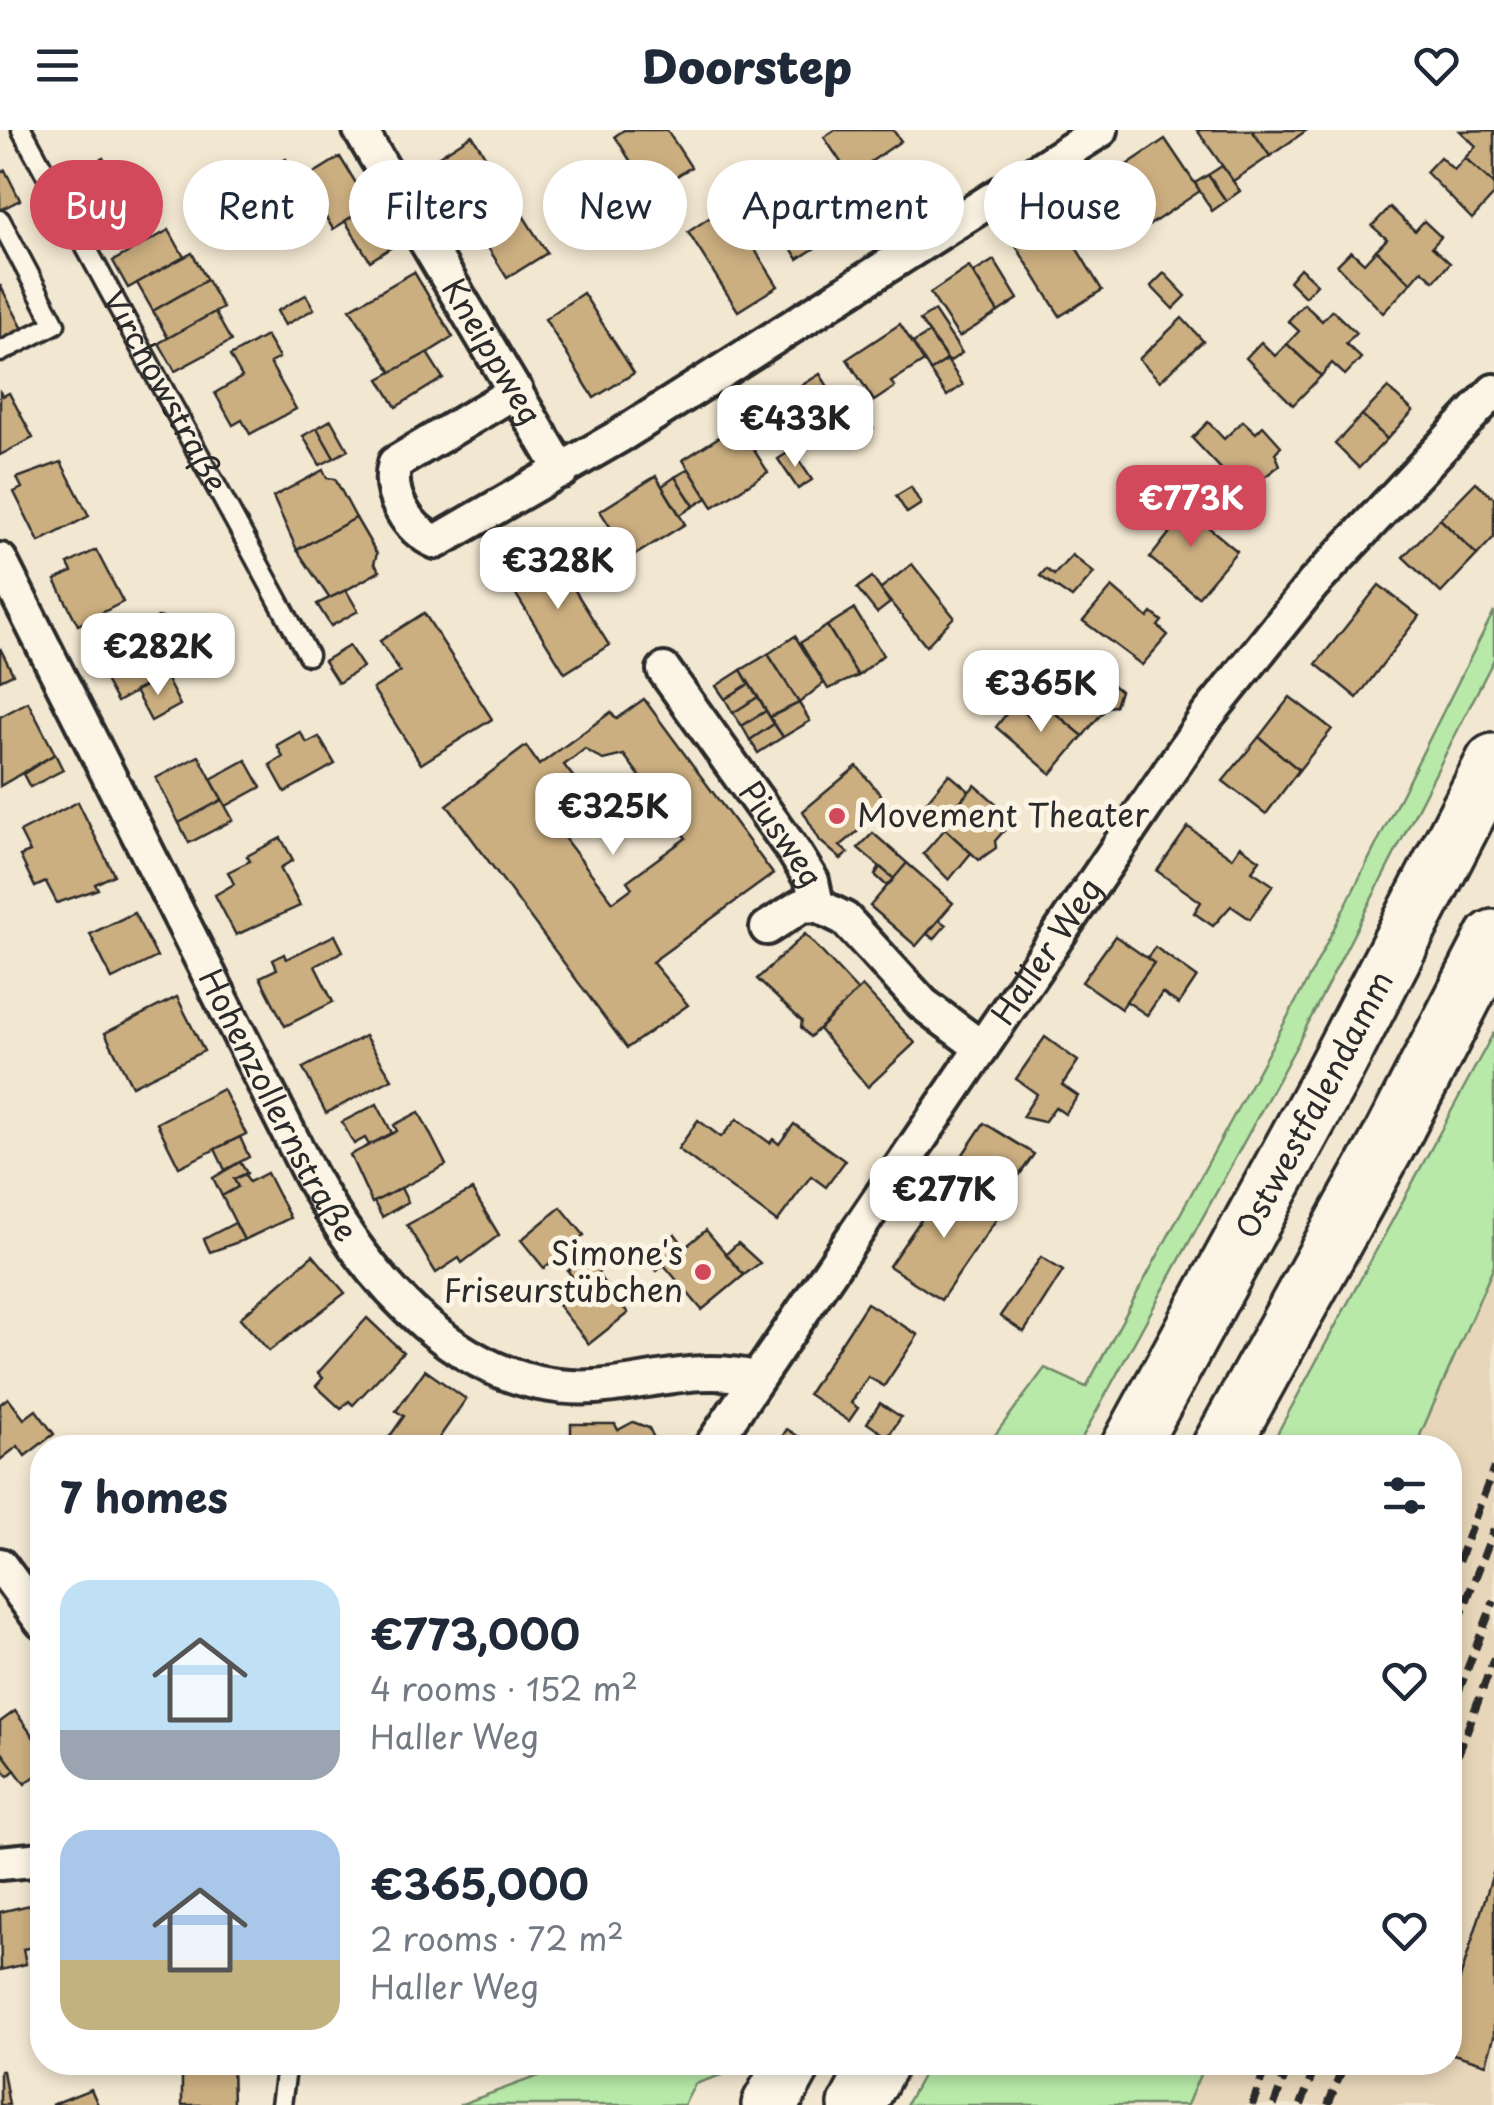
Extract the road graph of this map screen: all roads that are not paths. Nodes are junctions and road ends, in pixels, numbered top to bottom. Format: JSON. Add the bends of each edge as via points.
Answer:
{"nodes":[{"id":1,"x":22,"y":130,"type":"edge"},
{"id":2,"x":360,"y":130,"type":"edge"},
{"id":3,"x":1101,"y":130,"type":"edge"},
{"id":4,"x":0,"y":220,"type":"edge"},
{"id":5,"x":0,"y":352,"type":"edge"},
{"id":6,"x":516,"y":391,"type":"junction"},
{"id":7,"x":1494,"y":391,"type":"edge"},
{"id":8,"x":562,"y":471,"type":"junction"},
{"id":9,"x":0,"y":560,"type":"edge"},
{"id":10,"x":308,"y":654,"type":"dead end"},
{"id":11,"x":664,"y":670,"type":"dead end"},
{"id":12,"x":1494,"y":762,"type":"edge"},
{"id":13,"x":817,"y":906,"type":"junction"},
{"id":14,"x":767,"y":928,"type":"dead end"},
{"id":15,"x":1494,"y":938,"type":"edge"},
{"id":16,"x":979,"y":1046,"type":"junction"},
{"id":17,"x":754,"y":1378,"type":"junction"},
{"id":18,"x":718,"y":1435,"type":"edge"},
{"id":19,"x":1136,"y":1435,"type":"edge"},
{"id":20,"x":1227,"y":1435,"type":"edge"},
{"id":21,"x":0,"y":1565,"type":"edge"},
{"id":22,"x":30,"y":1606,"type":"edge"},
{"id":23,"x":30,"y":1861,"type":"edge"},
{"id":24,"x":0,"y":1863,"type":"edge"},
{"id":25,"x":285,"y":2075,"type":"edge"},
{"id":26,"x":787,"y":2075,"type":"edge"},
{"id":27,"x":873,"y":2075,"type":"edge"},
{"id":28,"x":281,"y":2105,"type":"edge"},
{"id":29,"x":770,"y":2105,"type":"edge"},
{"id":30,"x":857,"y":2105,"type":"edge"}],
"edges":[{"from":1,"to":10,"type":"lane","name":"Virchowstraße"},
{"from":2,"to":6,"type":"street","name":"Kneippweg"},
{"from":3,"to":8,"type":"street"},
{"from":4,"to":5,"type":"lane","via":[[55,324]]},
{"from":6,"to":8,"type":"street","name":"Kneippweg"},
{"from":6,"to":8,"type":"street","via":[[395,463],[394,492],[410,525],[436,542]]},
{"from":7,"to":16,"type":"street","name":"Haller Weg","via":[[1313,584],[1217,702]]},
{"from":9,"to":17,"type":"street","name":"Hohenzollernstraße","via":[[310,1175],[335,1221],[390,1288],[462,1354],[510,1378],[550,1388],[723,1370]]},
{"from":11,"to":13,"type":"street","name":"Piusweg","via":[[794,852],[812,881]]},
{"from":12,"to":19,"type":"highway","name":"Ostwestfalendamm"},
{"from":13,"to":14,"type":"street","name":"Piusweg","via":[[786,912]]},
{"from":13,"to":16,"type":"street","name":"Piusweg","via":[[845,919],[923,1004]]},
{"from":15,"to":20,"type":"highway"},
{"from":16,"to":17,"type":"street","name":"Haller Weg"},
{"from":17,"to":18,"type":"street","name":"Haller Weg"},
{"from":21,"to":22,"type":"street"},
{"from":23,"to":24,"type":"street"},
{"from":25,"to":28,"type":"lane"},
{"from":26,"to":29,"type":"highway"},
{"from":27,"to":30,"type":"highway"}]}
